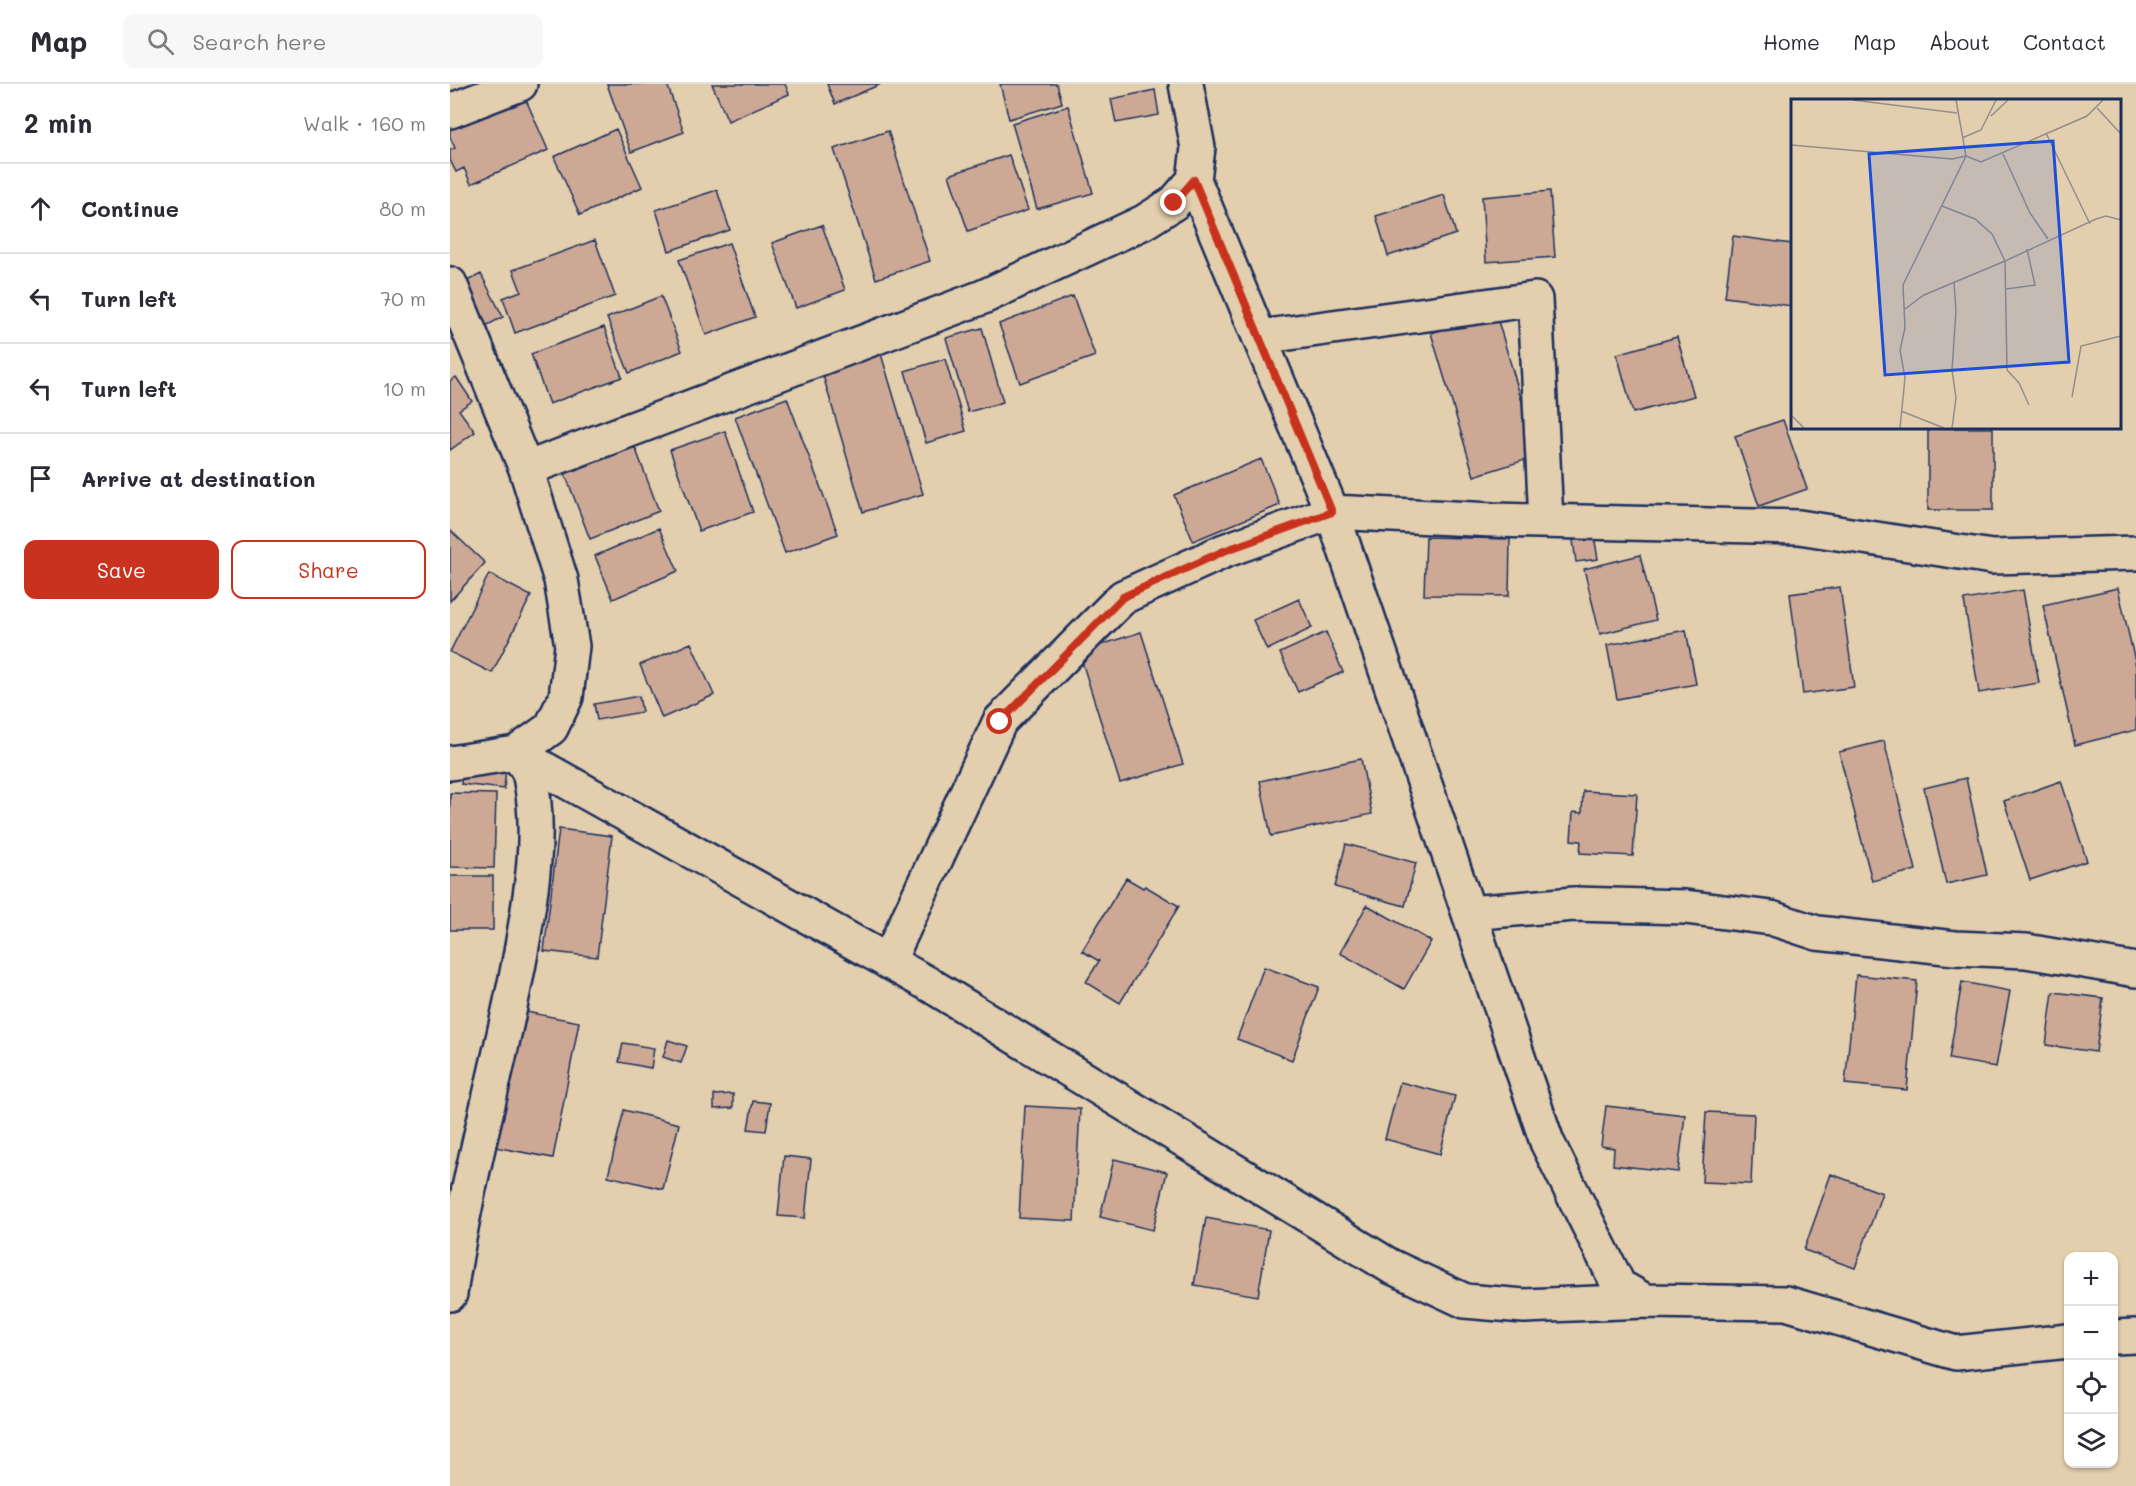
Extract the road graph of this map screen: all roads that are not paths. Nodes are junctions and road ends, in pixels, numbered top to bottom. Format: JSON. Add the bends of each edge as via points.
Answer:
{"nodes":[{"id":1,"x":520,"y":84,"type":"edge"},
{"id":2,"x":1186,"y":84,"type":"edge"},
{"id":3,"x":450,"y":111,"type":"edge"},
{"id":4,"x":1194,"y":180,"type":"junction"},
{"id":5,"x":450,"y":284,"type":"edge"},
{"id":6,"x":1260,"y":338,"type":"junction"},
{"id":7,"x":526,"y":469,"type":"junction"},
{"id":8,"x":1332,"y":512,"type":"junction"},
{"id":9,"x":1546,"y":520,"type":"junction"},
{"id":10,"x":2136,"y":553,"type":"edge"},
{"id":11,"x":516,"y":753,"type":"junction"},
{"id":12,"x":450,"y":763,"type":"edge"},
{"id":13,"x":1469,"y":913,"type":"junction"},
{"id":14,"x":888,"y":962,"type":"junction"},
{"id":15,"x":2136,"y":970,"type":"edge"},
{"id":16,"x":450,"y":1294,"type":"edge"},
{"id":17,"x":1645,"y":1301,"type":"junction"},
{"id":18,"x":2136,"y":1336,"type":"edge"},
{"id":19,"x":2118,"y":1337,"type":"edge"},
{"id":20,"x":2064,"y":1341,"type":"edge"}],
"edges":[{"from":1,"to":3,"type":"street"},
{"from":2,"to":4,"type":"street","via":[[1198,148]]},
{"from":4,"to":6,"type":"street"},
{"from":4,"to":7,"type":"street","via":[[1174,203],[1144,222],[983,297]]},
{"from":5,"to":7,"type":"street"},
{"from":6,"to":8,"type":"street"},
{"from":6,"to":9,"type":"street","via":[[1535,299]]},
{"from":7,"to":11,"type":"street","via":[[561,580],[572,646],[566,697],[550,728]]},
{"from":8,"to":9,"type":"street"},
{"from":8,"to":13,"type":"street"},
{"from":8,"to":14,"type":"street","via":[[1224,551],[1123,597],[1033,688],[1000,722]]},
{"from":9,"to":10,"type":"street","via":[[1799,527],[1992,557]]},
{"from":11,"to":12,"type":"street"},
{"from":11,"to":14,"type":"street"},
{"from":11,"to":16,"type":"street","via":[[529,773],[534,807],[534,859],[510,1012],[456,1250]]},
{"from":13,"to":15,"type":"street","via":[[1574,904],[1685,908],[1772,918],[1817,933],[1955,948],[2026,951]]},
{"from":13,"to":17,"type":"street","via":[[1547,1142],[1619,1286]]},
{"from":14,"to":17,"type":"street","via":[[1390,1266],[1465,1301],[1524,1306]]},
{"from":17,"to":20,"type":"street","via":[[1786,1303],[1956,1353]]},
{"from":18,"to":19,"type":"street"}]}
